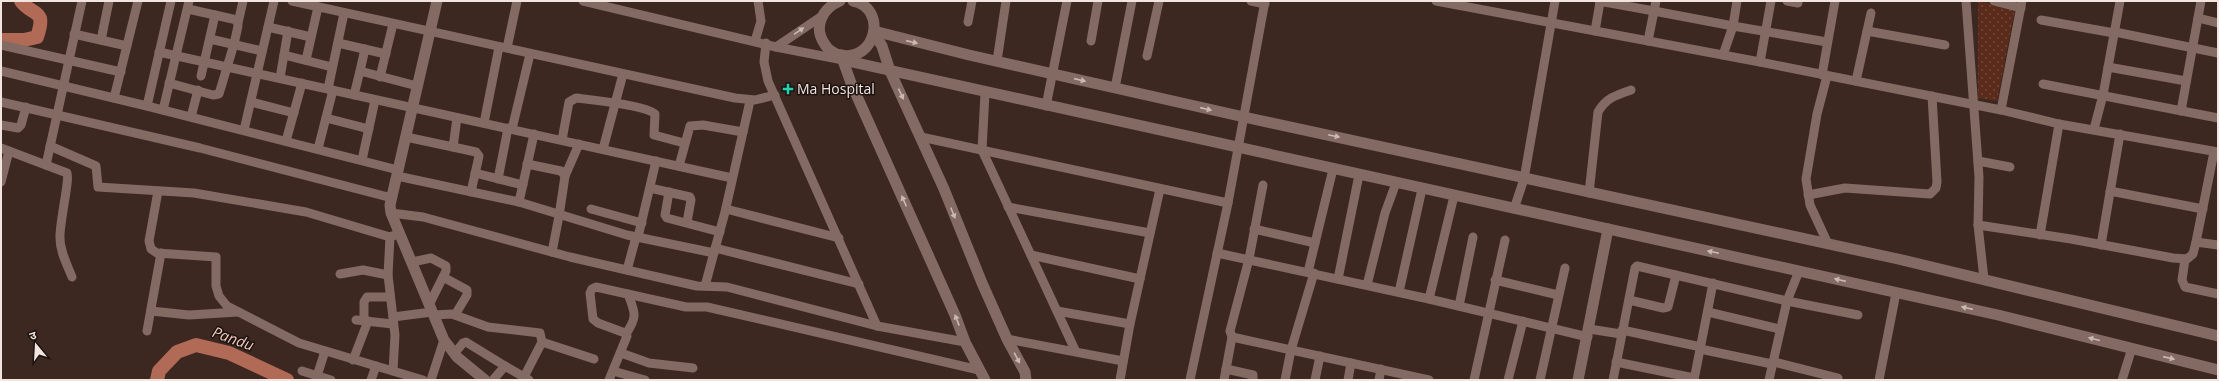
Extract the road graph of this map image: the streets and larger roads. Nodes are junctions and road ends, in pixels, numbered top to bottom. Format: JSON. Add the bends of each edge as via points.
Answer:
{"nodes":[{"id":1,"x":82,"y":1,"type":"edge"},
{"id":2,"x":108,"y":1,"type":"edge"},
{"id":3,"x":138,"y":1,"type":"edge"},
{"id":4,"x":171,"y":1,"type":"edge"},
{"id":5,"x":243,"y":1,"type":"edge"},
{"id":6,"x":274,"y":1,"type":"edge"},
{"id":7,"x":292,"y":1,"type":"edge"},
{"id":8,"x":437,"y":1,"type":"edge"},
{"id":9,"x":517,"y":1,"type":"edge"},
{"id":10,"x":583,"y":1,"type":"edge"},
{"id":11,"x":758,"y":1,"type":"edge"},
{"id":12,"x":840,"y":1,"type":"edge"},
{"id":13,"x":853,"y":1,"type":"edge"},
{"id":14,"x":868,"y":1,"type":"edge"},
{"id":15,"x":972,"y":1,"type":"edge"},
{"id":16,"x":1006,"y":1,"type":"edge"},
{"id":17,"x":1067,"y":1,"type":"edge"},
{"id":18,"x":1098,"y":1,"type":"edge"},
{"id":19,"x":1132,"y":1,"type":"edge"},
{"id":20,"x":1159,"y":1,"type":"edge"},
{"id":21,"x":1251,"y":1,"type":"edge"},
{"id":22,"x":1436,"y":1,"type":"edge"},
{"id":23,"x":1555,"y":1,"type":"edge"},
{"id":24,"x":1600,"y":1,"type":"edge"},
{"id":25,"x":1656,"y":1,"type":"edge"},
{"id":26,"x":1737,"y":1,"type":"edge"},
{"id":27,"x":1771,"y":1,"type":"edge"},
{"id":28,"x":1787,"y":1,"type":"edge"},
{"id":29,"x":1835,"y":1,"type":"edge"},
{"id":30,"x":1966,"y":1,"type":"edge"},
{"id":31,"x":1994,"y":1,"type":"edge"},
{"id":32,"x":2117,"y":1,"type":"edge"},
{"id":33,"x":2201,"y":1,"type":"edge"},
{"id":34,"x":1265,"y":2,"type":"edge"},
{"id":35,"x":1622,"y":3,"type":"edge"},
{"id":36,"x":1798,"y":3,"type":"dead end"},
{"id":37,"x":1465,"y":4,"type":"edge"},
{"id":38,"x":2021,"y":4,"type":"edge"},
{"id":39,"x":188,"y":5,"type":"edge"},
{"id":40,"x":318,"y":7,"type":"junction"},
{"id":41,"x":824,"y":8,"type":"edge"},
{"id":42,"x":1654,"y":11,"type":"junction"},
{"id":43,"x":344,"y":13,"type":"junction"},
{"id":44,"x":1870,"y":13,"type":"dead end"},
{"id":45,"x":215,"y":15,"type":"junction"},
{"id":46,"x":872,"y":16,"type":"junction"},
{"id":47,"x":2198,"y":18,"type":"junction"},
{"id":48,"x":2042,"y":20,"type":"dead end"},
{"id":49,"x":968,"y":22,"type":"dead end"},
{"id":50,"x":238,"y":23,"type":"junction"},
{"id":51,"x":1551,"y":23,"type":"junction"},
{"id":52,"x":2218,"y":23,"type":"edge"},
{"id":53,"x":393,"y":24,"type":"junction"},
{"id":54,"x":1733,"y":26,"type":"junction"},
{"id":55,"x":268,"y":27,"type":"junction"},
{"id":56,"x":288,"y":31,"type":"junction"},
{"id":57,"x":1595,"y":31,"type":"junction"},
{"id":58,"x":1866,"y":31,"type":"junction"},
{"id":59,"x":429,"y":32,"type":"junction"},
{"id":60,"x":874,"y":32,"type":"junction"},
{"id":61,"x":1767,"y":32,"type":"junction"},
{"id":62,"x":2115,"y":32,"type":"junction"},
{"id":63,"x":74,"y":34,"type":"junction"},
{"id":64,"x":311,"y":36,"type":"junction"},
{"id":65,"x":210,"y":39,"type":"junction"},
{"id":66,"x":101,"y":40,"type":"junction"},
{"id":67,"x":756,"y":41,"type":"junction"},
{"id":68,"x":1091,"y":41,"type":"dead end"},
{"id":69,"x":1648,"y":41,"type":"junction"},
{"id":70,"x":338,"y":42,"type":"junction"},
{"id":71,"x":1826,"y":42,"type":"junction"},
{"id":72,"x":766,"y":43,"type":"junction"},
{"id":73,"x":234,"y":44,"type":"junction"},
{"id":74,"x":1,"y":45,"type":"edge"},
{"id":75,"x":1945,"y":45,"type":"dead end"},
{"id":76,"x":127,"y":46,"type":"junction"},
{"id":77,"x":776,"y":47,"type":"junction"},
{"id":78,"x":503,"y":48,"type":"junction"},
{"id":79,"x":2193,"y":48,"type":"junction"},
{"id":80,"x":365,"y":49,"type":"junction"},
{"id":81,"x":262,"y":50,"type":"junction"},
{"id":82,"x":159,"y":52,"type":"junction"},
{"id":83,"x":2218,"y":53,"type":"edge"},
{"id":84,"x":386,"y":54,"type":"junction"},
{"id":85,"x":530,"y":54,"type":"junction"},
{"id":86,"x":284,"y":55,"type":"junction"},
{"id":87,"x":1723,"y":55,"type":"junction"},
{"id":88,"x":176,"y":56,"type":"junction"},
{"id":89,"x":1147,"y":56,"type":"dead end"},
{"id":90,"x":842,"y":58,"type":"junction"},
{"id":91,"x":68,"y":59,"type":"junction"},
{"id":92,"x":306,"y":60,"type":"junction"},
{"id":93,"x":997,"y":61,"type":"junction"},
{"id":94,"x":205,"y":62,"type":"junction"},
{"id":95,"x":1760,"y":62,"type":"junction"},
{"id":96,"x":226,"y":66,"type":"junction"},
{"id":97,"x":332,"y":67,"type":"junction"},
{"id":98,"x":2108,"y":67,"type":"junction"},
{"id":99,"x":1,"y":71,"type":"edge"},
{"id":100,"x":360,"y":71,"type":"junction"},
{"id":101,"x":890,"y":71,"type":"junction"},
{"id":102,"x":121,"y":72,"type":"junction"},
{"id":103,"x":257,"y":73,"type":"junction"},
{"id":104,"x":1052,"y":73,"type":"junction"},
{"id":105,"x":623,"y":74,"type":"junction"},
{"id":106,"x":1825,"y":75,"type":"junction"},
{"id":107,"x":201,"y":76,"type":"dead end"},
{"id":108,"x":380,"y":77,"type":"junction"},
{"id":109,"x":280,"y":78,"type":"junction"},
{"id":110,"x":1856,"y":81,"type":"junction"},
{"id":111,"x":2186,"y":82,"type":"junction"},
{"id":112,"x":169,"y":83,"type":"junction"},
{"id":113,"x":302,"y":83,"type":"junction"},
{"id":114,"x":2042,"y":84,"type":"dead end"},
{"id":115,"x":62,"y":85,"type":"junction"},
{"id":116,"x":417,"y":86,"type":"junction"},
{"id":117,"x":1115,"y":88,"type":"junction"},
{"id":118,"x":330,"y":89,"type":"junction"},
{"id":119,"x":198,"y":90,"type":"junction"},
{"id":120,"x":1631,"y":90,"type":"dead end"},
{"id":121,"x":985,"y":92,"type":"junction"},
{"id":122,"x":354,"y":95,"type":"junction"},
{"id":123,"x":775,"y":95,"type":"junction"},
{"id":124,"x":2103,"y":95,"type":"junction"},
{"id":125,"x":1932,"y":96,"type":"junction"},
{"id":126,"x":114,"y":98,"type":"junction"},
{"id":127,"x":375,"y":100,"type":"junction"},
{"id":128,"x":750,"y":100,"type":"junction"},
{"id":129,"x":1,"y":102,"type":"edge"},
{"id":130,"x":251,"y":102,"type":"junction"},
{"id":131,"x":614,"y":104,"type":"junction"},
{"id":132,"x":1974,"y":104,"type":"junction"},
{"id":133,"x":147,"y":106,"type":"junction"},
{"id":134,"x":1046,"y":106,"type":"junction"},
{"id":135,"x":26,"y":107,"type":"junction"},
{"id":136,"x":412,"y":108,"type":"junction"},
{"id":137,"x":163,"y":110,"type":"junction"},
{"id":138,"x":2002,"y":110,"type":"junction"},
{"id":139,"x":2181,"y":110,"type":"junction"},
{"id":140,"x":294,"y":112,"type":"junction"},
{"id":141,"x":56,"y":114,"type":"junction"},
{"id":142,"x":191,"y":117,"type":"junction"},
{"id":143,"x":1244,"y":117,"type":"junction"},
{"id":144,"x":326,"y":118,"type":"junction"},
{"id":145,"x":458,"y":118,"type":"junction"},
{"id":146,"x":2218,"y":118,"type":"edge"},
{"id":147,"x":484,"y":123,"type":"junction"},
{"id":148,"x":2059,"y":124,"type":"junction"},
{"id":149,"x":1,"y":125,"type":"edge"},
{"id":150,"x":2094,"y":128,"type":"junction"},
{"id":151,"x":369,"y":129,"type":"junction"},
{"id":152,"x":510,"y":129,"type":"junction"},
{"id":153,"x":244,"y":130,"type":"junction"},
{"id":154,"x":742,"y":132,"type":"junction"},
{"id":155,"x":534,"y":134,"type":"junction"},
{"id":156,"x":2120,"y":134,"type":"junction"},
{"id":157,"x":406,"y":137,"type":"junction"},
{"id":158,"x":921,"y":137,"type":"junction"},
{"id":159,"x":562,"y":140,"type":"junction"},
{"id":160,"x":286,"y":141,"type":"junction"},
{"id":161,"x":684,"y":143,"type":"junction"},
{"id":162,"x":579,"y":144,"type":"junction"},
{"id":163,"x":50,"y":146,"type":"junction"},
{"id":164,"x":453,"y":147,"type":"junction"},
{"id":165,"x":1238,"y":148,"type":"junction"},
{"id":166,"x":318,"y":149,"type":"junction"},
{"id":167,"x":603,"y":149,"type":"junction"},
{"id":168,"x":5,"y":150,"type":"edge"},
{"id":169,"x":982,"y":150,"type":"junction"},
{"id":170,"x":2216,"y":152,"type":"edge"},
{"id":171,"x":362,"y":160,"type":"junction"},
{"id":172,"x":656,"y":161,"type":"junction"},
{"id":173,"x":1978,"y":161,"type":"junction"},
{"id":174,"x":527,"y":164,"type":"junction"},
{"id":175,"x":46,"y":165,"type":"junction"},
{"id":176,"x":679,"y":166,"type":"junction"},
{"id":177,"x":2010,"y":167,"type":"dead end"},
{"id":178,"x":1333,"y":169,"type":"junction"},
{"id":179,"x":398,"y":173,"type":"junction"},
{"id":180,"x":475,"y":173,"type":"junction"},
{"id":181,"x":1359,"y":175,"type":"junction"},
{"id":182,"x":565,"y":176,"type":"junction"},
{"id":183,"x":732,"y":178,"type":"junction"},
{"id":184,"x":498,"y":179,"type":"junction"},
{"id":185,"x":1524,"y":179,"type":"junction"},
{"id":186,"x":1,"y":182,"type":"edge"},
{"id":187,"x":1396,"y":183,"type":"junction"},
{"id":188,"x":522,"y":185,"type":"junction"},
{"id":189,"x":1263,"y":185,"type":"dead end"},
{"id":190,"x":650,"y":188,"type":"junction"},
{"id":191,"x":1160,"y":189,"type":"junction"},
{"id":192,"x":1422,"y":189,"type":"junction"},
{"id":193,"x":158,"y":191,"type":"junction"},
{"id":194,"x":471,"y":192,"type":"junction"},
{"id":195,"x":669,"y":192,"type":"junction"},
{"id":196,"x":2110,"y":192,"type":"junction"},
{"id":197,"x":1589,"y":193,"type":"junction"},
{"id":198,"x":1454,"y":196,"type":"junction"},
{"id":199,"x":1808,"y":196,"type":"junction"},
{"id":200,"x":392,"y":198,"type":"junction"},
{"id":201,"x":518,"y":202,"type":"junction"},
{"id":202,"x":1228,"y":203,"type":"junction"},
{"id":203,"x":1008,"y":207,"type":"junction"},
{"id":204,"x":591,"y":209,"type":"dead end"},
{"id":205,"x":726,"y":209,"type":"junction"},
{"id":206,"x":1514,"y":209,"type":"junction"},
{"id":207,"x":2203,"y":209,"type":"junction"},
{"id":208,"x":392,"y":213,"type":"junction"},
{"id":209,"x":560,"y":216,"type":"junction"},
{"id":210,"x":687,"y":222,"type":"junction"},
{"id":211,"x":642,"y":223,"type":"junction"},
{"id":212,"x":1978,"y":225,"type":"junction"},
{"id":213,"x":1254,"y":229,"type":"junction"},
{"id":214,"x":1608,"y":230,"type":"junction"},
{"id":215,"x":720,"y":232,"type":"junction"},
{"id":216,"x":1150,"y":233,"type":"junction"},
{"id":217,"x":395,"y":235,"type":"junction"},
{"id":218,"x":2040,"y":235,"type":"junction"},
{"id":219,"x":637,"y":237,"type":"junction"},
{"id":220,"x":1473,"y":237,"type":"dead end"},
{"id":221,"x":839,"y":238,"type":"junction"},
{"id":222,"x":1504,"y":240,"type":"dead end"},
{"id":223,"x":2196,"y":242,"type":"junction"},
{"id":224,"x":1315,"y":243,"type":"junction"},
{"id":225,"x":1828,"y":244,"type":"junction"},
{"id":226,"x":2100,"y":244,"type":"junction"},
{"id":227,"x":2218,"y":245,"type":"edge"},
{"id":228,"x":715,"y":250,"type":"junction"},
{"id":229,"x":552,"y":252,"type":"junction"},
{"id":230,"x":161,"y":253,"type":"junction"},
{"id":231,"x":1218,"y":253,"type":"junction"},
{"id":232,"x":1031,"y":255,"type":"junction"},
{"id":233,"x":1249,"y":259,"type":"junction"},
{"id":234,"x":2185,"y":259,"type":"junction"},
{"id":235,"x":412,"y":262,"type":"junction"},
{"id":236,"x":1565,"y":268,"type":"dead end"},
{"id":237,"x":627,"y":270,"type":"junction"},
{"id":238,"x":1799,"y":271,"type":"junction"},
{"id":239,"x":1311,"y":273,"type":"junction"},
{"id":240,"x":340,"y":274,"type":"dead end"},
{"id":241,"x":388,"y":275,"type":"junction"},
{"id":242,"x":1676,"y":275,"type":"junction"},
{"id":243,"x":72,"y":277,"type":"dead end"},
{"id":244,"x":443,"y":277,"type":"junction"},
{"id":245,"x":1140,"y":278,"type":"junction"},
{"id":246,"x":1984,"y":278,"type":"junction"},
{"id":247,"x":1338,"y":279,"type":"junction"},
{"id":248,"x":1495,"y":280,"type":"junction"},
{"id":249,"x":1713,"y":283,"type":"junction"},
{"id":250,"x":859,"y":284,"type":"junction"},
{"id":251,"x":1367,"y":285,"type":"junction"},
{"id":252,"x":705,"y":286,"type":"junction"},
{"id":253,"x":1399,"y":292,"type":"junction"},
{"id":254,"x":1896,"y":293,"type":"junction"},
{"id":255,"x":628,"y":294,"type":"junction"},
{"id":256,"x":2218,"y":294,"type":"edge"},
{"id":257,"x":1558,"y":295,"type":"junction"},
{"id":258,"x":390,"y":297,"type":"junction"},
{"id":259,"x":1428,"y":298,"type":"junction"},
{"id":260,"x":1629,"y":300,"type":"junction"},
{"id":261,"x":1787,"y":301,"type":"junction"},
{"id":262,"x":1459,"y":306,"type":"junction"},
{"id":263,"x":151,"y":311,"type":"junction"},
{"id":264,"x":432,"y":311,"type":"junction"},
{"id":265,"x":1057,"y":311,"type":"junction"},
{"id":266,"x":238,"y":312,"type":"junction"},
{"id":267,"x":1708,"y":312,"type":"junction"},
{"id":268,"x":1488,"y":313,"type":"junction"},
{"id":269,"x":456,"y":315,"type":"junction"},
{"id":270,"x":1858,"y":315,"type":"dead end"},
{"id":271,"x":363,"y":321,"type":"junction"},
{"id":272,"x":393,"y":321,"type":"junction"},
{"id":273,"x":1523,"y":321,"type":"junction"},
{"id":274,"x":1130,"y":324,"type":"junction"},
{"id":275,"x":877,"y":326,"type":"junction"},
{"id":276,"x":1551,"y":328,"type":"junction"},
{"id":277,"x":1780,"y":329,"type":"junction"},
{"id":278,"x":147,"y":331,"type":"dead end"},
{"id":279,"x":1622,"y":332,"type":"junction"},
{"id":280,"x":1588,"y":333,"type":"junction"},
{"id":281,"x":626,"y":334,"type":"junction"},
{"id":282,"x":2218,"y":336,"type":"edge"},
{"id":283,"x":1232,"y":337,"type":"junction"},
{"id":284,"x":1006,"y":339,"type":"junction"},
{"id":285,"x":444,"y":340,"type":"junction"},
{"id":286,"x":542,"y":342,"type":"junction"},
{"id":287,"x":965,"y":342,"type":"junction"},
{"id":288,"x":1700,"y":348,"type":"junction"},
{"id":289,"x":2132,"y":348,"type":"junction"},
{"id":290,"x":1075,"y":350,"type":"junction"},
{"id":291,"x":1291,"y":350,"type":"junction"},
{"id":292,"x":325,"y":351,"type":"junction"},
{"id":293,"x":621,"y":353,"type":"junction"},
{"id":294,"x":454,"y":354,"type":"junction"},
{"id":295,"x":1320,"y":356,"type":"junction"},
{"id":296,"x":594,"y":359,"type":"dead end"},
{"id":297,"x":353,"y":360,"type":"junction"},
{"id":298,"x":1123,"y":361,"type":"junction"},
{"id":299,"x":1616,"y":362,"type":"junction"},
{"id":300,"x":1351,"y":363,"type":"junction"},
{"id":301,"x":1773,"y":363,"type":"junction"},
{"id":302,"x":376,"y":366,"type":"junction"},
{"id":303,"x":505,"y":366,"type":"junction"},
{"id":304,"x":693,"y":368,"type":"dead end"},
{"id":305,"x":1226,"y":369,"type":"junction"},
{"id":306,"x":1381,"y":370,"type":"junction"},
{"id":307,"x":2218,"y":370,"type":"edge"},
{"id":308,"x":302,"y":371,"type":"dead end"},
{"id":309,"x":393,"y":371,"type":"junction"},
{"id":310,"x":613,"y":371,"type":"junction"},
{"id":311,"x":982,"y":375,"type":"edge"},
{"id":312,"x":317,"y":376,"type":"junction"},
{"id":313,"x":1415,"y":378,"type":"edge"},
{"id":314,"x":1838,"y":378,"type":"dead end"},
{"id":315,"x":527,"y":379,"type":"edge"},
{"id":316,"x":1694,"y":379,"type":"edge"},
{"id":317,"x":331,"y":380,"type":"edge"},
{"id":318,"x":371,"y":380,"type":"edge"},
{"id":319,"x":424,"y":380,"type":"edge"},
{"id":320,"x":431,"y":380,"type":"edge"},
{"id":321,"x":485,"y":380,"type":"edge"},
{"id":322,"x":492,"y":380,"type":"edge"},
{"id":323,"x":609,"y":380,"type":"edge"},
{"id":324,"x":645,"y":380,"type":"edge"},
{"id":325,"x":1026,"y":380,"type":"edge"},
{"id":326,"x":1120,"y":380,"type":"edge"},
{"id":327,"x":1190,"y":380,"type":"edge"},
{"id":328,"x":1224,"y":380,"type":"edge"},
{"id":329,"x":1253,"y":380,"type":"edge"},
{"id":330,"x":1285,"y":380,"type":"edge"},
{"id":331,"x":1315,"y":380,"type":"edge"},
{"id":332,"x":1348,"y":380,"type":"edge"},
{"id":333,"x":1379,"y":380,"type":"edge"},
{"id":334,"x":1429,"y":380,"type":"edge"},
{"id":335,"x":1474,"y":380,"type":"edge"},
{"id":336,"x":1508,"y":380,"type":"edge"},
{"id":337,"x":1540,"y":380,"type":"edge"},
{"id":338,"x":1578,"y":380,"type":"edge"},
{"id":339,"x":1613,"y":380,"type":"edge"},
{"id":340,"x":1770,"y":380,"type":"edge"},
{"id":341,"x":1878,"y":380,"type":"edge"},
{"id":342,"x":2122,"y":380,"type":"edge"}],
"edges":[{"from":1,"to":63,"type":"street"},
{"from":2,"to":66,"type":"street"},
{"from":3,"to":76,"type":"street"},
{"from":4,"to":82,"type":"street"},
{"from":5,"to":50,"type":"street"},
{"from":6,"to":55,"type":"street"},
{"from":7,"to":40,"type":"street"},
{"from":8,"to":59,"type":"street"},
{"from":9,"to":78,"type":"street"},
{"from":10,"to":67,"type":"street"},
{"from":11,"to":67,"type":"street","via":[[761,21]]},
{"from":12,"to":41,"type":"street"},
{"from":13,"to":46,"type":"street","via":[[863,5]]},
{"from":14,"to":46,"type":"street"},
{"from":15,"to":49,"type":"street"},
{"from":16,"to":93,"type":"street"},
{"from":17,"to":104,"type":"street"},
{"from":18,"to":68,"type":"street"},
{"from":19,"to":117,"type":"street"},
{"from":20,"to":89,"type":"street"},
{"from":21,"to":34,"type":"street"},
{"from":22,"to":37,"type":"street"},
{"from":23,"to":51,"type":"street"},
{"from":24,"to":35,"type":"street"},
{"from":24,"to":57,"type":"street"},
{"from":25,"to":42,"type":"street"},
{"from":26,"to":54,"type":"street"},
{"from":27,"to":61,"type":"street"},
{"from":28,"to":36,"type":"street"},
{"from":29,"to":71,"type":"street"},
{"from":30,"to":132,"type":"street"},
{"from":31,"to":38,"type":"street"},
{"from":32,"to":62,"type":"street"},
{"from":33,"to":47,"type":"street"},
{"from":34,"to":143,"type":"street"},
{"from":35,"to":42,"type":"street"},
{"from":37,"to":51,"type":"street"},
{"from":38,"to":138,"type":"street"},
{"from":39,"to":45,"type":"street"},
{"from":39,"to":88,"type":"street"},
{"from":40,"to":43,"type":"street"},
{"from":40,"to":64,"type":"street"},
{"from":77,"to":41,"type":"street","one_way":true},
{"from":41,"to":90,"type":"street","via":[[819,25],[820,35],[824,44]]},
{"from":42,"to":54,"type":"street"},
{"from":42,"to":69,"type":"street"},
{"from":43,"to":53,"type":"street"},
{"from":43,"to":70,"type":"street"},
{"from":44,"to":58,"type":"street"},
{"from":45,"to":50,"type":"street","via":[[234,19]]},
{"from":45,"to":65,"type":"street"},
{"from":46,"to":60,"type":"street"},
{"from":47,"to":52,"type":"street"},
{"from":47,"to":79,"type":"street"},
{"from":48,"to":62,"type":"street"},
{"from":50,"to":73,"type":"street"},
{"from":51,"to":57,"type":"street"},
{"from":51,"to":185,"type":"street"},
{"from":53,"to":59,"type":"street"},
{"from":53,"to":84,"type":"street"},
{"from":54,"to":61,"type":"street"},
{"from":54,"to":87,"type":"street"},
{"from":55,"to":56,"type":"street"},
{"from":55,"to":81,"type":"street"},
{"from":56,"to":64,"type":"street"},
{"from":56,"to":86,"type":"street"},
{"from":57,"to":69,"type":"street"},
{"from":58,"to":75,"type":"street"},
{"from":58,"to":110,"type":"street"},
{"from":59,"to":78,"type":"street"},
{"from":59,"to":116,"type":"street"},
{"from":60,"to":90,"type":"street","via":[[870,44],[864,50]]},
{"from":60,"to":93,"type":"street","one_way":true},
{"from":60,"to":101,"type":"street","via":[[882,46]]},
{"from":61,"to":71,"type":"street"},
{"from":61,"to":95,"type":"street"},
{"from":62,"to":79,"type":"street"},
{"from":62,"to":98,"type":"street"},
{"from":63,"to":66,"type":"street"},
{"from":63,"to":91,"type":"street"},
{"from":64,"to":92,"type":"street"},
{"from":65,"to":73,"type":"street"},
{"from":65,"to":94,"type":"street"},
{"from":66,"to":76,"type":"street"},
{"from":67,"to":72,"type":"street"},
{"from":69,"to":87,"type":"street"},
{"from":70,"to":80,"type":"street"},
{"from":70,"to":97,"type":"street"},
{"from":71,"to":106,"type":"street"},
{"from":72,"to":77,"type":"street"},
{"from":72,"to":123,"type":"street","via":[[764,62],[768,81]]},
{"from":73,"to":81,"type":"street"},
{"from":73,"to":96,"type":"street"},
{"from":74,"to":91,"type":"street"},
{"from":76,"to":102,"type":"street"},
{"from":77,"to":90,"type":"street"},
{"from":78,"to":85,"type":"street"},
{"from":78,"to":147,"type":"street"},
{"from":79,"to":83,"type":"street"},
{"from":79,"to":111,"type":"street"},
{"from":80,"to":84,"type":"street"},
{"from":80,"to":100,"type":"street"},
{"from":81,"to":103,"type":"street"},
{"from":82,"to":88,"type":"street"},
{"from":82,"to":133,"type":"street"},
{"from":84,"to":108,"type":"street"},
{"from":85,"to":105,"type":"street"},
{"from":85,"to":152,"type":"street"},
{"from":86,"to":92,"type":"street"},
{"from":86,"to":109,"type":"street"},
{"from":87,"to":95,"type":"street"},
{"from":88,"to":94,"type":"street"},
{"from":88,"to":112,"type":"street"},
{"from":90,"to":101,"type":"street"},
{"from":287,"to":90,"type":"street","one_way":true},
{"from":91,"to":102,"type":"street"},
{"from":91,"to":115,"type":"street"},
{"from":92,"to":97,"type":"street"},
{"from":93,"to":104,"type":"street"},
{"from":94,"to":96,"type":"street"},
{"from":94,"to":107,"type":"street"},
{"from":95,"to":106,"type":"street"},
{"from":96,"to":103,"type":"street"},
{"from":96,"to":119,"type":"street","via":[[220,94],[214,95]]},
{"from":97,"to":118,"type":"street"},
{"from":98,"to":111,"type":"street"},
{"from":98,"to":124,"type":"street"},
{"from":99,"to":115,"type":"street"},
{"from":100,"to":108,"type":"street"},
{"from":100,"to":122,"type":"street"},
{"from":101,"to":121,"type":"street"},
{"from":101,"to":158,"type":"street","one_way":true},
{"from":102,"to":126,"type":"street"},
{"from":103,"to":109,"type":"street"},
{"from":103,"to":130,"type":"street"},
{"from":104,"to":117,"type":"street","one_way":true},
{"from":104,"to":134,"type":"street"},
{"from":105,"to":128,"type":"street"},
{"from":105,"to":131,"type":"street"},
{"from":106,"to":110,"type":"street"},
{"from":106,"to":199,"type":"street","via":[[1808,172]]},
{"from":108,"to":116,"type":"street"},
{"from":109,"to":113,"type":"street"},
{"from":110,"to":125,"type":"street"},
{"from":111,"to":139,"type":"street"},
{"from":112,"to":119,"type":"street"},
{"from":112,"to":137,"type":"street"},
{"from":113,"to":118,"type":"street"},
{"from":113,"to":140,"type":"street"},
{"from":114,"to":124,"type":"street"},
{"from":115,"to":126,"type":"street"},
{"from":115,"to":141,"type":"street"},
{"from":116,"to":136,"type":"street"},
{"from":117,"to":143,"type":"street","one_way":true},
{"from":118,"to":122,"type":"street"},
{"from":118,"to":144,"type":"street"},
{"from":119,"to":142,"type":"street"},
{"from":120,"to":197,"type":"street","via":[[1612,96],[1603,103],[1598,112]]},
{"from":121,"to":134,"type":"street"},
{"from":121,"to":169,"type":"street"},
{"from":122,"to":127,"type":"street"},
{"from":123,"to":128,"type":"street"},
{"from":123,"to":221,"type":"street"},
{"from":124,"to":139,"type":"street"},
{"from":124,"to":150,"type":"street"},
{"from":125,"to":132,"type":"street"},
{"from":125,"to":199,"type":"street","via":[[1937,182],[1934,191],[1930,194],[1845,188]]},
{"from":126,"to":133,"type":"street"},
{"from":127,"to":136,"type":"street"},
{"from":127,"to":151,"type":"street"},
{"from":128,"to":154,"type":"street"},
{"from":129,"to":135,"type":"street"},
{"from":130,"to":140,"type":"street"},
{"from":130,"to":153,"type":"street"},
{"from":131,"to":159,"type":"street","via":[[572,99]]},
{"from":131,"to":161,"type":"street","via":[[655,113],[656,137]]},
{"from":131,"to":167,"type":"street"},
{"from":132,"to":138,"type":"street"},
{"from":132,"to":173,"type":"street"},
{"from":133,"to":137,"type":"street"},
{"from":134,"to":165,"type":"street"},
{"from":135,"to":141,"type":"street"},
{"from":135,"to":149,"type":"street","via":[[18,128]]},
{"from":136,"to":145,"type":"street"},
{"from":136,"to":157,"type":"street"},
{"from":137,"to":142,"type":"street"},
{"from":138,"to":148,"type":"street"},
{"from":139,"to":146,"type":"street"},
{"from":140,"to":160,"type":"street"},
{"from":141,"to":163,"type":"street"},
{"from":141,"to":200,"type":"street"},
{"from":142,"to":153,"type":"street"},
{"from":143,"to":165,"type":"street"},
{"from":143,"to":185,"type":"street","one_way":true},
{"from":144,"to":151,"type":"street"},
{"from":144,"to":166,"type":"street"},
{"from":145,"to":147,"type":"street"},
{"from":145,"to":164,"type":"street"},
{"from":147,"to":152,"type":"street"},
{"from":148,"to":150,"type":"street"},
{"from":148,"to":218,"type":"street"},
{"from":150,"to":156,"type":"street"},
{"from":151,"to":171,"type":"street"},
{"from":152,"to":155,"type":"street"},
{"from":152,"to":184,"type":"street"},
{"from":153,"to":160,"type":"street"},
{"from":154,"to":161,"type":"street","via":[[693,125],[688,129]]},
{"from":154,"to":183,"type":"street"},
{"from":155,"to":159,"type":"street"},
{"from":155,"to":174,"type":"street"},
{"from":156,"to":170,"type":"street"},
{"from":156,"to":196,"type":"street"},
{"from":157,"to":164,"type":"street"},
{"from":157,"to":179,"type":"street"},
{"from":158,"to":169,"type":"street"},
{"from":158,"to":284,"type":"street","one_way":true},
{"from":159,"to":162,"type":"street"},
{"from":160,"to":166,"type":"street"},
{"from":161,"to":176,"type":"street"},
{"from":162,"to":167,"type":"street"},
{"from":162,"to":182,"type":"street"},
{"from":163,"to":175,"type":"street"},
{"from":163,"to":193,"type":"street","via":[[96,166],[98,187]]},
{"from":164,"to":180,"type":"street","via":[[478,153]]},
{"from":165,"to":178,"type":"street"},
{"from":165,"to":202,"type":"street"},
{"from":166,"to":171,"type":"street"},
{"from":167,"to":172,"type":"street"},
{"from":168,"to":175,"type":"street"},
{"from":168,"to":186,"type":"street"},
{"from":169,"to":191,"type":"street"},
{"from":169,"to":203,"type":"street"},
{"from":170,"to":207,"type":"street"},
{"from":171,"to":179,"type":"street"},
{"from":172,"to":176,"type":"street"},
{"from":172,"to":190,"type":"street"},
{"from":173,"to":177,"type":"street"},
{"from":173,"to":212,"type":"street"},
{"from":174,"to":182,"type":"street","via":[[561,171]]},
{"from":174,"to":188,"type":"street"},
{"from":175,"to":243,"type":"street","via":[[64,171],[68,176],[60,238],[62,253]]},
{"from":176,"to":183,"type":"street"},
{"from":178,"to":181,"type":"street"},
{"from":178,"to":224,"type":"street"},
{"from":179,"to":194,"type":"street"},
{"from":179,"to":200,"type":"street"},
{"from":180,"to":184,"type":"street"},
{"from":180,"to":194,"type":"street"},
{"from":181,"to":187,"type":"street"},
{"from":181,"to":247,"type":"street"},
{"from":182,"to":209,"type":"street"},
{"from":183,"to":205,"type":"street"},
{"from":184,"to":188,"type":"street"},
{"from":185,"to":197,"type":"street"},
{"from":185,"to":206,"type":"street"},
{"from":187,"to":192,"type":"street"},
{"from":187,"to":251,"type":"street","via":[[1385,212]]},
{"from":188,"to":201,"type":"street"},
{"from":189,"to":213,"type":"street"},
{"from":190,"to":195,"type":"street"},
{"from":190,"to":211,"type":"street"},
{"from":191,"to":202,"type":"street"},
{"from":191,"to":216,"type":"street"},
{"from":192,"to":198,"type":"street"},
{"from":192,"to":253,"type":"street"},
{"from":193,"to":217,"type":"street","via":[[194,194],[306,212]]},
{"from":193,"to":230,"type":"street","via":[[149,246],[153,252]]},
{"from":194,"to":201,"type":"street"},
{"from":195,"to":210,"type":"street","via":[[666,215],[668,218]]},
{"from":195,"to":210,"type":"street","via":[[690,197]]},
{"from":196,"to":207,"type":"street"},
{"from":196,"to":226,"type":"street"},
{"from":197,"to":225,"type":"street"},
{"from":198,"to":206,"type":"street"},
{"from":198,"to":259,"type":"street"},
{"from":199,"to":225,"type":"street"},
{"from":200,"to":208,"type":"street"},
{"from":201,"to":209,"type":"street"},
{"from":202,"to":231,"type":"street"},
{"from":203,"to":216,"type":"street"},
{"from":203,"to":232,"type":"street"},
{"from":204,"to":211,"type":"street"},
{"from":205,"to":215,"type":"street"},
{"from":205,"to":221,"type":"street"},
{"from":206,"to":214,"type":"street"},
{"from":207,"to":223,"type":"street"},
{"from":208,"to":217,"type":"street"},
{"from":208,"to":229,"type":"street","via":[[423,218]]},
{"from":209,"to":219,"type":"street"},
{"from":209,"to":229,"type":"street"},
{"from":210,"to":215,"type":"street"},
{"from":211,"to":219,"type":"street"},
{"from":212,"to":218,"type":"street"},
{"from":212,"to":246,"type":"street"},
{"from":213,"to":224,"type":"street"},
{"from":213,"to":233,"type":"street"},
{"from":238,"to":214,"type":"street","one_way":true},
{"from":214,"to":280,"type":"street"},
{"from":215,"to":228,"type":"street"},
{"from":216,"to":245,"type":"street"},
{"from":217,"to":235,"type":"street"},
{"from":217,"to":241,"type":"street"},
{"from":218,"to":226,"type":"street"},
{"from":219,"to":228,"type":"street"},
{"from":219,"to":237,"type":"street"},
{"from":220,"to":262,"type":"street"},
{"from":221,"to":250,"type":"street"},
{"from":222,"to":248,"type":"street"},
{"from":223,"to":227,"type":"street"},
{"from":223,"to":234,"type":"street","via":[[2193,254]]},
{"from":224,"to":239,"type":"street"},
{"from":225,"to":246,"type":"street"},
{"from":226,"to":234,"type":"street"},
{"from":228,"to":250,"type":"street"},
{"from":228,"to":252,"type":"street"},
{"from":229,"to":237,"type":"street"},
{"from":230,"to":263,"type":"street"},
{"from":230,"to":266,"type":"street","via":[[216,257],[215,278],[219,296],[227,306]]},
{"from":231,"to":233,"type":"street"},
{"from":231,"to":327,"type":"street"},
{"from":232,"to":245,"type":"street"},
{"from":232,"to":265,"type":"street"},
{"from":233,"to":239,"type":"street"},
{"from":233,"to":283,"type":"street","via":[[1230,331]]},
{"from":234,"to":256,"type":"street","via":[[2183,284],[2190,289]]},
{"from":235,"to":244,"type":"street","via":[[430,258],[442,262],[446,269]]},
{"from":235,"to":264,"type":"street"},
{"from":236,"to":257,"type":"street"},
{"from":237,"to":252,"type":"street"},
{"from":254,"to":238,"type":"street","one_way":true},
{"from":238,"to":261,"type":"street"},
{"from":239,"to":247,"type":"street"},
{"from":239,"to":291,"type":"street"},
{"from":240,"to":241,"type":"street","via":[[363,270]]},
{"from":241,"to":258,"type":"street"},
{"from":242,"to":249,"type":"street"},
{"from":242,"to":260,"type":"street","via":[[1668,307]]},
{"from":242,"to":260,"type":"street","via":[[1637,266]]},
{"from":244,"to":264,"type":"street"},
{"from":244,"to":269,"type":"street","via":[[467,290],[467,295]]},
{"from":245,"to":274,"type":"street"},
{"from":246,"to":282,"type":"street"},
{"from":247,"to":251,"type":"street"},
{"from":248,"to":257,"type":"street"},
{"from":248,"to":268,"type":"street"},
{"from":249,"to":261,"type":"street"},
{"from":249,"to":267,"type":"street"},
{"from":250,"to":275,"type":"street"},
{"from":251,"to":253,"type":"street"},
{"from":252,"to":275,"type":"street","via":[[726,287]]},
{"from":253,"to":259,"type":"street"},
{"from":289,"to":254,"type":"street","one_way":true},
{"from":254,"to":341,"type":"street"},
{"from":255,"to":281,"type":"street","via":[[636,316],[635,322]]},
{"from":255,"to":281,"type":"street","via":[[596,287],[592,288],[590,293],[593,319]]},
{"from":255,"to":311,"type":"street","via":[[686,307],[707,306]]},
{"from":257,"to":276,"type":"street"},
{"from":258,"to":271,"type":"street","via":[[367,297],[364,302]]},
{"from":258,"to":272,"type":"street"},
{"from":259,"to":262,"type":"street"},
{"from":260,"to":279,"type":"street"},
{"from":261,"to":270,"type":"street"},
{"from":261,"to":277,"type":"street"},
{"from":262,"to":268,"type":"street"},
{"from":263,"to":266,"type":"street","via":[[189,315]]},
{"from":263,"to":278,"type":"street"},
{"from":264,"to":269,"type":"street"},
{"from":264,"to":272,"type":"street"},
{"from":264,"to":285,"type":"street"},
{"from":265,"to":274,"type":"street"},
{"from":265,"to":290,"type":"street"},
{"from":266,"to":292,"type":"street","via":[[290,340]]},
{"from":267,"to":277,"type":"street"},
{"from":267,"to":288,"type":"street"},
{"from":268,"to":273,"type":"street"},
{"from":268,"to":335,"type":"street"},
{"from":269,"to":286,"type":"street","via":[[488,327],[537,332],[542,336]]},
{"from":271,"to":272,"type":"street"},
{"from":271,"to":297,"type":"street"},
{"from":272,"to":309,"type":"street"},
{"from":273,"to":276,"type":"street"},
{"from":273,"to":336,"type":"street"},
{"from":274,"to":298,"type":"street"},
{"from":275,"to":287,"type":"street"},
{"from":276,"to":280,"type":"street"},
{"from":276,"to":337,"type":"street"},
{"from":277,"to":301,"type":"street"},
{"from":279,"to":280,"type":"street"},
{"from":279,"to":288,"type":"street"},
{"from":279,"to":299,"type":"street"},
{"from":280,"to":338,"type":"street"},
{"from":281,"to":293,"type":"street"},
{"from":283,"to":291,"type":"street"},
{"from":283,"to":305,"type":"street"},
{"from":284,"to":290,"type":"street"},
{"from":284,"to":325,"type":"street","one_way":true,"via":[[1025,372]]},
{"from":285,"to":294,"type":"street"},
{"from":285,"to":320,"type":"street"},
{"from":286,"to":296,"type":"street"},
{"from":286,"to":315,"type":"street"},
{"from":287,"to":311,"type":"street"},
{"from":288,"to":301,"type":"street"},
{"from":288,"to":316,"type":"street"},
{"from":289,"to":307,"type":"street","one_way":true},
{"from":289,"to":342,"type":"street"},
{"from":290,"to":298,"type":"street"},
{"from":291,"to":295,"type":"street"},
{"from":291,"to":330,"type":"street"},
{"from":292,"to":297,"type":"street"},
{"from":292,"to":312,"type":"street"},
{"from":293,"to":304,"type":"street","via":[[648,363]]},
{"from":293,"to":310,"type":"street"},
{"from":294,"to":303,"type":"street","via":[[466,342]]},
{"from":294,"to":321,"type":"street"},
{"from":295,"to":300,"type":"street"},
{"from":295,"to":331,"type":"street"},
{"from":297,"to":302,"type":"street"},
{"from":298,"to":326,"type":"street"},
{"from":299,"to":316,"type":"street"},
{"from":299,"to":339,"type":"street"},
{"from":300,"to":306,"type":"street"},
{"from":300,"to":332,"type":"street"},
{"from":301,"to":314,"type":"street"},
{"from":301,"to":340,"type":"street"},
{"from":302,"to":309,"type":"street"},
{"from":302,"to":318,"type":"street"},
{"from":303,"to":315,"type":"street"},
{"from":303,"to":322,"type":"street"},
{"from":305,"to":328,"type":"street"},
{"from":305,"to":329,"type":"street","via":[[1253,375]]},
{"from":306,"to":313,"type":"street"},
{"from":306,"to":333,"type":"street"},
{"from":308,"to":312,"type":"street"},
{"from":309,"to":319,"type":"street"},
{"from":310,"to":323,"type":"street"},
{"from":310,"to":324,"type":"street"},
{"from":312,"to":317,"type":"street"},
{"from":313,"to":334,"type":"street"}]}
